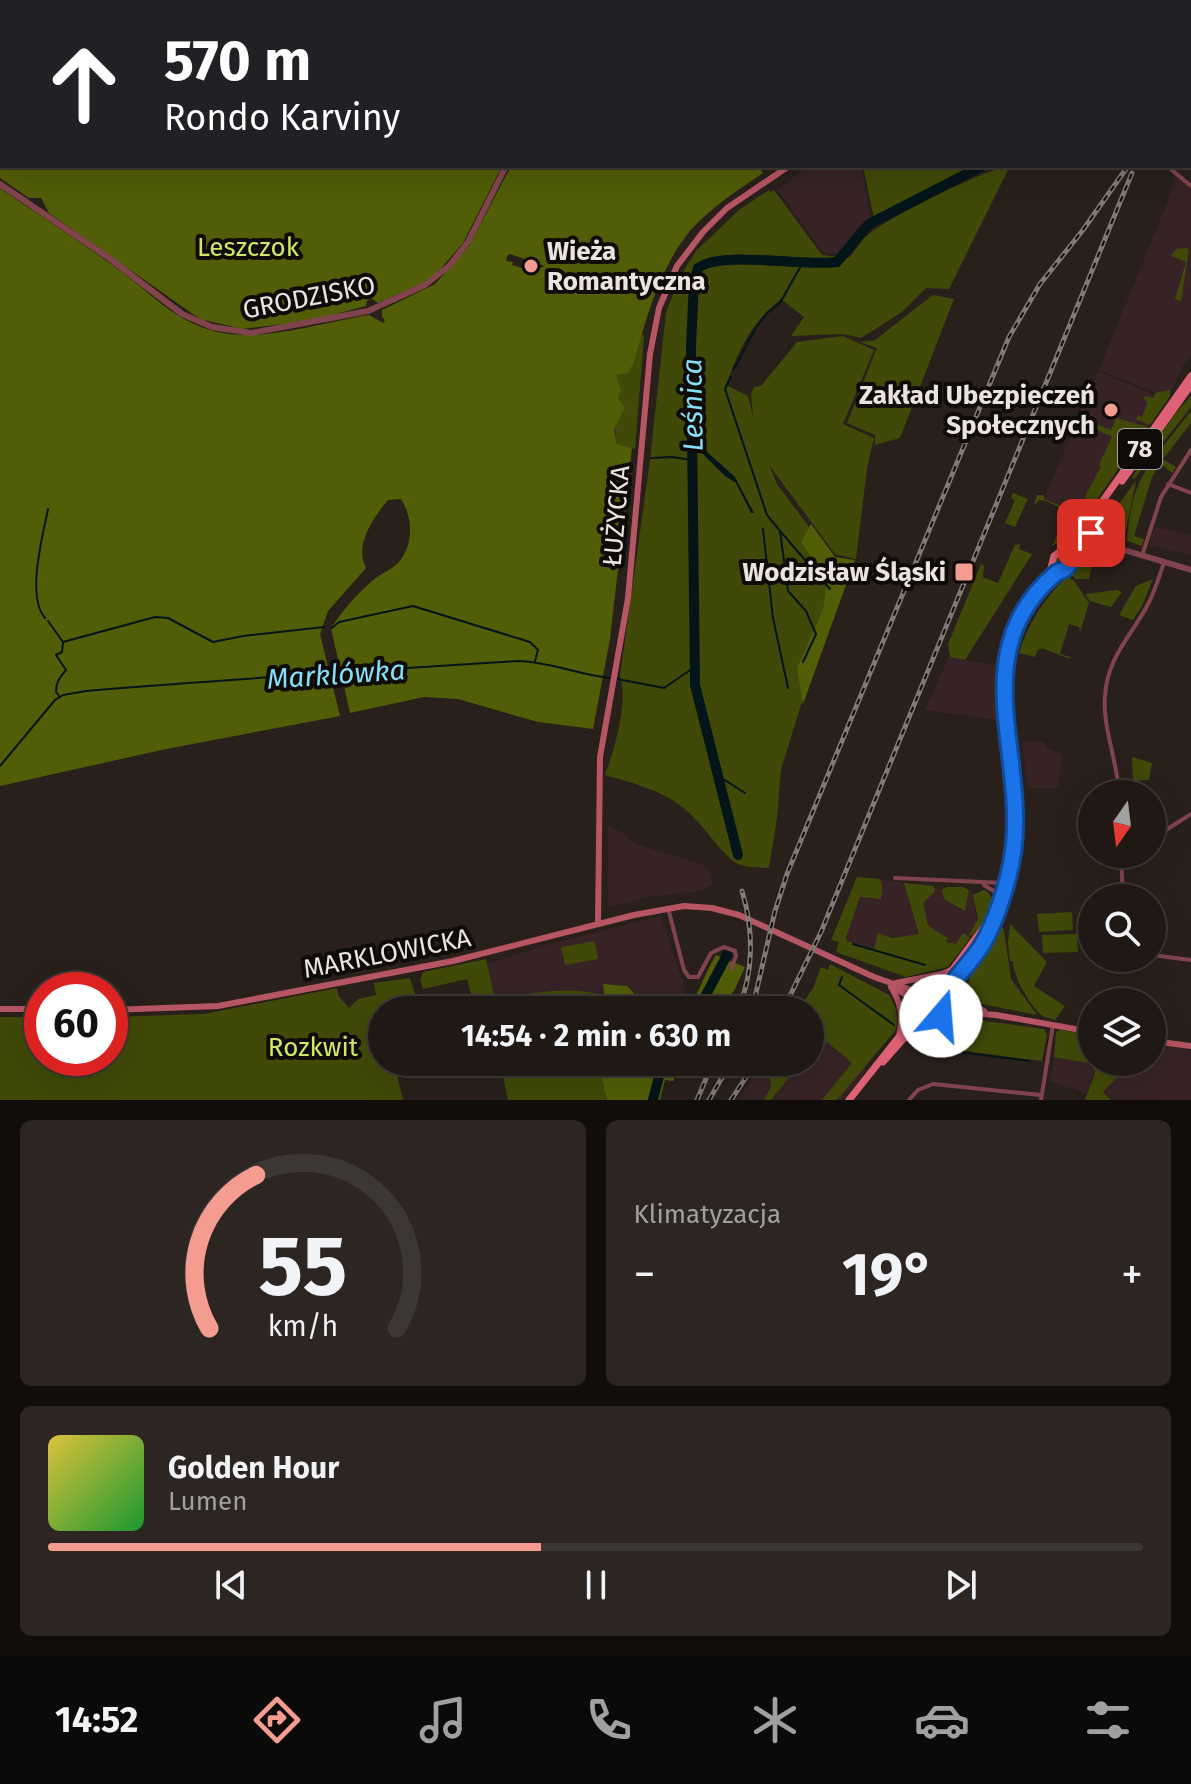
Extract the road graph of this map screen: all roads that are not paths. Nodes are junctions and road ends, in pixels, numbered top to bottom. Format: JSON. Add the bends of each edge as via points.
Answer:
{"nodes":[{"id":1,"x":505,"y":168,"type":"edge"},
{"id":2,"x":786,"y":168,"type":"edge"},
{"id":3,"x":1169,"y":168,"type":"edge"},
{"id":4,"x":0,"y":184,"type":"edge"},
{"id":5,"x":1191,"y":186,"type":"edge"},
{"id":6,"x":1191,"y":376,"type":"edge"},
{"id":7,"x":1189,"y":389,"type":"edge"},
{"id":8,"x":1191,"y":450,"type":"edge"},
{"id":9,"x":1168,"y":484,"type":"junction"},
{"id":10,"x":1191,"y":493,"type":"edge"},
{"id":11,"x":1103,"y":507,"type":"junction"},
{"id":12,"x":1082,"y":529,"type":"junction"},
{"id":13,"x":1092,"y":534,"type":"junction"},
{"id":14,"x":1088,"y":545,"type":"junction"},
{"id":15,"x":1113,"y":545,"type":"junction"},
{"id":16,"x":1124,"y":550,"type":"junction"},
{"id":17,"x":1142,"y":556,"type":"junction"},
{"id":18,"x":1164,"y":562,"type":"junction"},
{"id":19,"x":1052,"y":563,"type":"junction"},
{"id":20,"x":1061,"y":570,"type":"junction"},
{"id":21,"x":1191,"y":570,"type":"edge"},
{"id":22,"x":1036,"y":593,"type":"junction"},
{"id":23,"x":1117,"y":780,"type":"edge"},
{"id":24,"x":1191,"y":814,"type":"edge"},
{"id":25,"x":1166,"y":830,"type":"edge"},
{"id":26,"x":895,"y":878,"type":"dead end"},
{"id":27,"x":1006,"y":883,"type":"junction"},
{"id":28,"x":981,"y":884,"type":"junction"},
{"id":29,"x":1002,"y":897,"type":"junction"},
{"id":30,"x":668,"y":908,"type":"junction"},
{"id":31,"x":994,"y":915,"type":"junction"},
{"id":32,"x":598,"y":924,"type":"junction"},
{"id":33,"x":1166,"y":957,"type":"edge"},
{"id":34,"x":1191,"y":960,"type":"edge"},
{"id":35,"x":967,"y":965,"type":"junction"},
{"id":36,"x":956,"y":967,"type":"junction"},
{"id":37,"x":731,"y":969,"type":"dead end"},
{"id":38,"x":892,"y":985,"type":"junction"},
{"id":39,"x":941,"y":991,"type":"junction"},
{"id":40,"x":915,"y":996,"type":"junction"},
{"id":41,"x":947,"y":1006,"type":"junction"},
{"id":42,"x":0,"y":1009,"type":"edge"},
{"id":43,"x":24,"y":1009,"type":"edge"},
{"id":44,"x":128,"y":1009,"type":"edge"},
{"id":45,"x":915,"y":1011,"type":"junction"},
{"id":46,"x":982,"y":1013,"type":"junction"},
{"id":47,"x":925,"y":1019,"type":"junction"},
{"id":48,"x":1053,"y":1025,"type":"junction"},
{"id":49,"x":1078,"y":1029,"type":"edge"},
{"id":50,"x":902,"y":1038,"type":"junction"},
{"id":51,"x":1166,"y":1043,"type":"edge"},
{"id":52,"x":1191,"y":1046,"type":"edge"},
{"id":53,"x":1041,"y":1098,"type":"edge"},
{"id":54,"x":849,"y":1100,"type":"edge"},
{"id":55,"x":909,"y":1100,"type":"edge"}],
"edges":[{"from":1,"to":4,"type":"street","name":"GRODZISKO","via":[[468,242],[425,285],[368,311],[251,333],[212,327],[182,314]]},
{"from":2,"to":32,"type":"main road","name":"ŁUŻYCKA","via":[[714,220],[686,253],[663,296],[650,354],[630,582],[600,757]]},
{"from":3,"to":5,"type":"street"},
{"from":6,"to":12,"type":"main road","number":"78"},
{"from":7,"to":11,"type":"main road","number":"78"},
{"from":8,"to":9,"type":"street"},
{"from":9,"to":10,"type":"street"},
{"from":9,"to":17,"type":"street"},
{"from":11,"to":13,"type":"main road","number":"78"},
{"from":11,"to":15,"type":"street","via":[[1102,528]]},
{"from":12,"to":13,"type":"main road"},
{"from":12,"to":19,"type":"main road","number":"78"},
{"from":13,"to":14,"type":"main road","number":"78"},
{"from":13,"to":15,"type":"street"},
{"from":14,"to":16,"type":"street"},
{"from":14,"to":20,"type":"main road","number":"78"},
{"from":15,"to":16,"type":"street"},
{"from":16,"to":17,"type":"street"},
{"from":17,"to":18,"type":"street"},
{"from":18,"to":21,"type":"street"},
{"from":18,"to":23,"type":"street","via":[[1145,610],[1113,660],[1106,687]]},
{"from":19,"to":20,"type":"main road"},
{"from":19,"to":22,"type":"main road","number":"78"},
{"from":20,"to":22,"type":"main road","number":"78"},
{"from":22,"to":27,"type":"main road","number":"78","via":[[1015,629],[1004,673],[1015,820]]},
{"from":24,"to":25,"type":"street"},
{"from":26,"to":28,"type":"street"},
{"from":27,"to":28,"type":"street"},
{"from":27,"to":29,"type":"main road","number":"78"},
{"from":28,"to":29,"type":"street"},
{"from":29,"to":31,"type":"main road","number":"78"},
{"from":30,"to":32,"type":"main road","name":"MARKLOWICKA"},
{"from":30,"to":37,"type":"street","via":[[689,977],[698,977],[711,953],[724,947],[736,956]]},
{"from":30,"to":38,"type":"main road","name":"MARKLOWICKA","via":[[712,908],[746,918]]},
{"from":31,"to":35,"type":"main road","number":"78"},
{"from":31,"to":36,"type":"main road","number":"78"},
{"from":32,"to":44,"type":"main road","name":"MARKLOWICKA","via":[[453,961],[218,1006]]},
{"from":33,"to":34,"type":"street"},
{"from":35,"to":39,"type":"main road","number":"78"},
{"from":35,"to":46,"type":"main road","via":[[962,992]]},
{"from":36,"to":38,"type":"main road"},
{"from":36,"to":39,"type":"main road","number":"78"},
{"from":38,"to":40,"type":"main road","name":"MARKLOWICKA"},
{"from":38,"to":50,"type":"main road","via":[[902,1016]]},
{"from":39,"to":40,"type":"main road","via":[[926,987]]},
{"from":39,"to":41,"type":"main road"},
{"from":40,"to":45,"type":"main road"},
{"from":41,"to":46,"type":"main road"},
{"from":41,"to":47,"type":"main road","via":[[935,1020]]},
{"from":42,"to":43,"type":"main road"},
{"from":45,"to":47,"type":"main road"},
{"from":45,"to":50,"type":"main road"},
{"from":46,"to":48,"type":"main road"},
{"from":46,"to":50,"type":"main road"},
{"from":47,"to":50,"type":"main road"},
{"from":48,"to":49,"type":"main road"},
{"from":48,"to":53,"type":"street"},
{"from":50,"to":54,"type":"main road"},
{"from":51,"to":52,"type":"main road"},
{"from":53,"to":55,"type":"street","via":[[933,1084]]}]}
